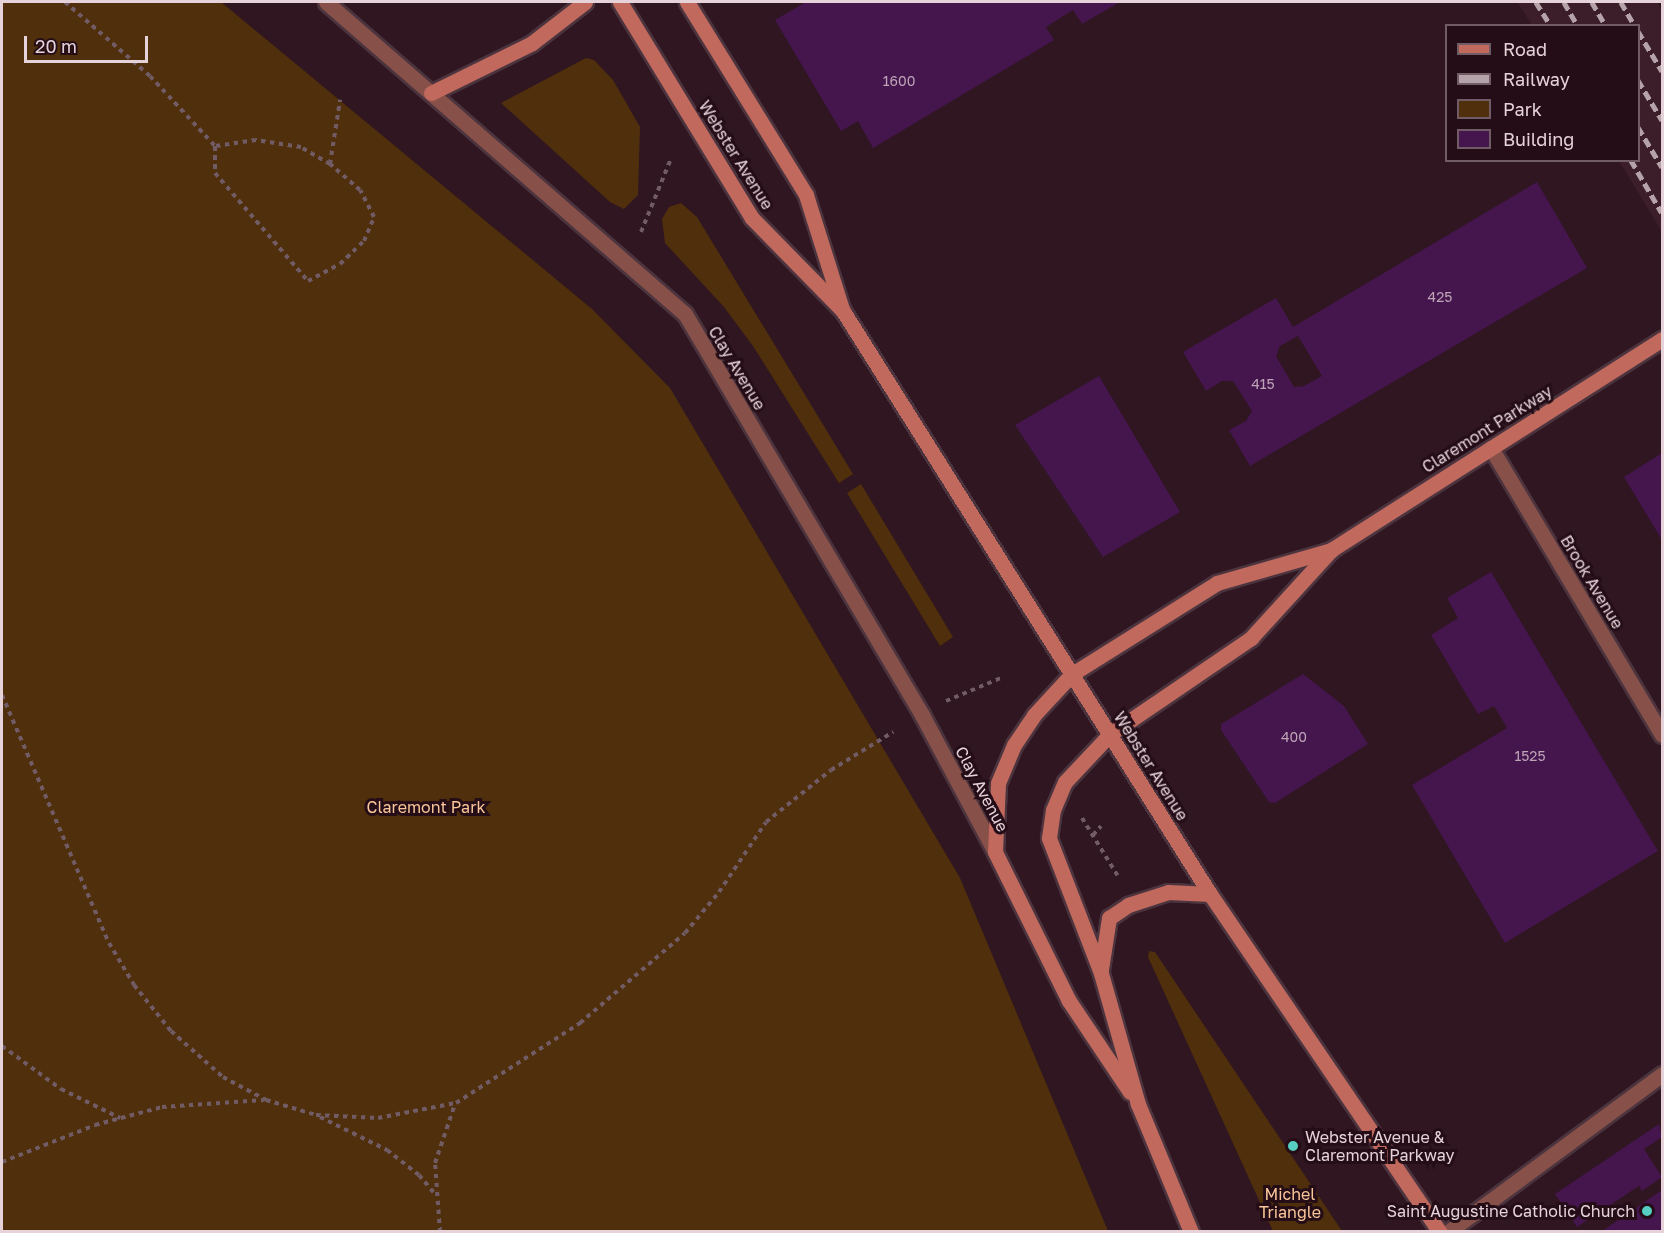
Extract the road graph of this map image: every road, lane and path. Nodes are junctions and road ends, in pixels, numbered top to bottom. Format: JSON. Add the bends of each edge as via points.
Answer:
{"nodes":[{"id":1,"x":65,"y":2,"type":"edge"},
{"id":2,"x":326,"y":2,"type":"edge"},
{"id":3,"x":585,"y":2,"type":"edge"},
{"id":4,"x":620,"y":2,"type":"edge"},
{"id":5,"x":687,"y":2,"type":"edge"},
{"id":6,"x":431,"y":93,"type":"junction"},
{"id":7,"x":340,"y":100,"type":"dead end"},
{"id":8,"x":215,"y":146,"type":"junction"},
{"id":9,"x":670,"y":161,"type":"dead end"},
{"id":10,"x":330,"y":164,"type":"junction"},
{"id":11,"x":641,"y":232,"type":"dead end"},
{"id":12,"x":843,"y":311,"type":"junction"},
{"id":13,"x":1662,"y":339,"type":"edge"},
{"id":14,"x":1491,"y":448,"type":"junction"},
{"id":15,"x":1331,"y":550,"type":"junction"},
{"id":16,"x":1072,"y":674,"type":"junction"},
{"id":17,"x":1003,"y":677,"type":"dead end"},
{"id":18,"x":2,"y":695,"type":"edge"},
{"id":19,"x":944,"y":702,"type":"dead end"},
{"id":20,"x":893,"y":732,"type":"dead end"},
{"id":21,"x":1110,"y":734,"type":"junction"},
{"id":22,"x":1662,"y":735,"type":"edge"},
{"id":23,"x":1078,"y":811,"type":"dead end"},
{"id":24,"x":1101,"y":826,"type":"dead end"},
{"id":25,"x":1093,"y":835,"type":"junction"},
{"id":26,"x":995,"y":852,"type":"junction"},
{"id":27,"x":1124,"y":886,"type":"dead end"},
{"id":28,"x":1210,"y":894,"type":"junction"},
{"id":29,"x":1101,"y":973,"type":"junction"},
{"id":30,"x":2,"y":1046,"type":"edge"},
{"id":31,"x":1662,"y":1074,"type":"edge"},
{"id":32,"x":266,"y":1100,"type":"junction"},
{"id":33,"x":456,"y":1103,"type":"junction"},
{"id":34,"x":1138,"y":1104,"type":"junction"},
{"id":35,"x":316,"y":1115,"type":"junction"},
{"id":36,"x":120,"y":1118,"type":"junction"},
{"id":37,"x":2,"y":1162,"type":"edge"},
{"id":38,"x":435,"y":1194,"type":"junction"},
{"id":39,"x":440,"y":1232,"type":"edge"},
{"id":40,"x":1191,"y":1232,"type":"edge"},
{"id":41,"x":1440,"y":1232,"type":"edge"},
{"id":42,"x":1448,"y":1232,"type":"edge"}],
"edges":[{"from":1,"to":8,"type":"path","via":[[150,76]]},
{"from":2,"to":6,"type":"street","name":"Clay Avenue"},
{"from":3,"to":6,"type":"main road","via":[[532,43]]},
{"from":4,"to":12,"type":"main road","name":"Webster Avenue","via":[[752,218]]},
{"from":5,"to":12,"type":"main road","name":"Webster Avenue","via":[[806,195]]},
{"from":6,"to":26,"type":"street","name":"Clay Avenue","via":[[685,314],[922,715]]},
{"from":7,"to":10,"type":"path"},
{"from":8,"to":10,"type":"path","via":[[256,140],[301,147]]},
{"from":8,"to":10,"type":"path","via":[[215,173],[308,281],[340,264],[356,249],[364,241],[374,217],[360,190]]},
{"from":9,"to":11,"type":"path"},
{"from":12,"to":16,"type":"main road","name":"Webster Avenue"},
{"from":13,"to":14,"type":"main road","name":"Claremont Parkway"},
{"from":14,"to":15,"type":"main road","name":"Claremont Parkway"},
{"from":14,"to":22,"type":"street","name":"Brook Avenue"},
{"from":15,"to":16,"type":"main road","name":"Claremont Parkway","via":[[1217,584]]},
{"from":15,"to":21,"type":"main road","name":"Claremont Parkway","via":[[1251,638]]},
{"from":16,"to":21,"type":"main road","name":"Webster Avenue"},
{"from":16,"to":26,"type":"main road","name":"Clay Avenue","via":[[1034,715],[1014,745],[998,783]]},
{"from":17,"to":19,"type":"path"},
{"from":18,"to":32,"type":"path","via":[[86,896],[134,985],[171,1031],[223,1077]]},
{"from":20,"to":33,"type":"path","via":[[831,770],[766,822],[686,933],[648,968],[580,1023]]},
{"from":21,"to":28,"type":"main road","name":"Webster Avenue"},
{"from":21,"to":29,"type":"main road","name":"Clay Avenue","via":[[1065,782],[1053,810],[1049,838]]},
{"from":23,"to":25,"type":"path"},
{"from":24,"to":25,"type":"path"},
{"from":25,"to":27,"type":"path"},
{"from":26,"to":34,"type":"main road","name":"Clay Avenue","via":[[1068,1001]]},
{"from":28,"to":29,"type":"main road","via":[[1168,892],[1128,905],[1109,918]]},
{"from":28,"to":41,"type":"main road","name":"Webster Avenue"},
{"from":29,"to":34,"type":"main road","name":"Clay Avenue"},
{"from":30,"to":36,"type":"path","via":[[61,1089]]},
{"from":31,"to":42,"type":"street"},
{"from":32,"to":35,"type":"path"},
{"from":32,"to":36,"type":"path","via":[[162,1107]]},
{"from":33,"to":35,"type":"path","via":[[378,1118]]},
{"from":33,"to":38,"type":"path","via":[[435,1162]]},
{"from":34,"to":40,"type":"main road","name":"Clay Avenue"},
{"from":35,"to":38,"type":"path","via":[[387,1150],[419,1175]]},
{"from":36,"to":37,"type":"path"},
{"from":38,"to":39,"type":"path"}]}
